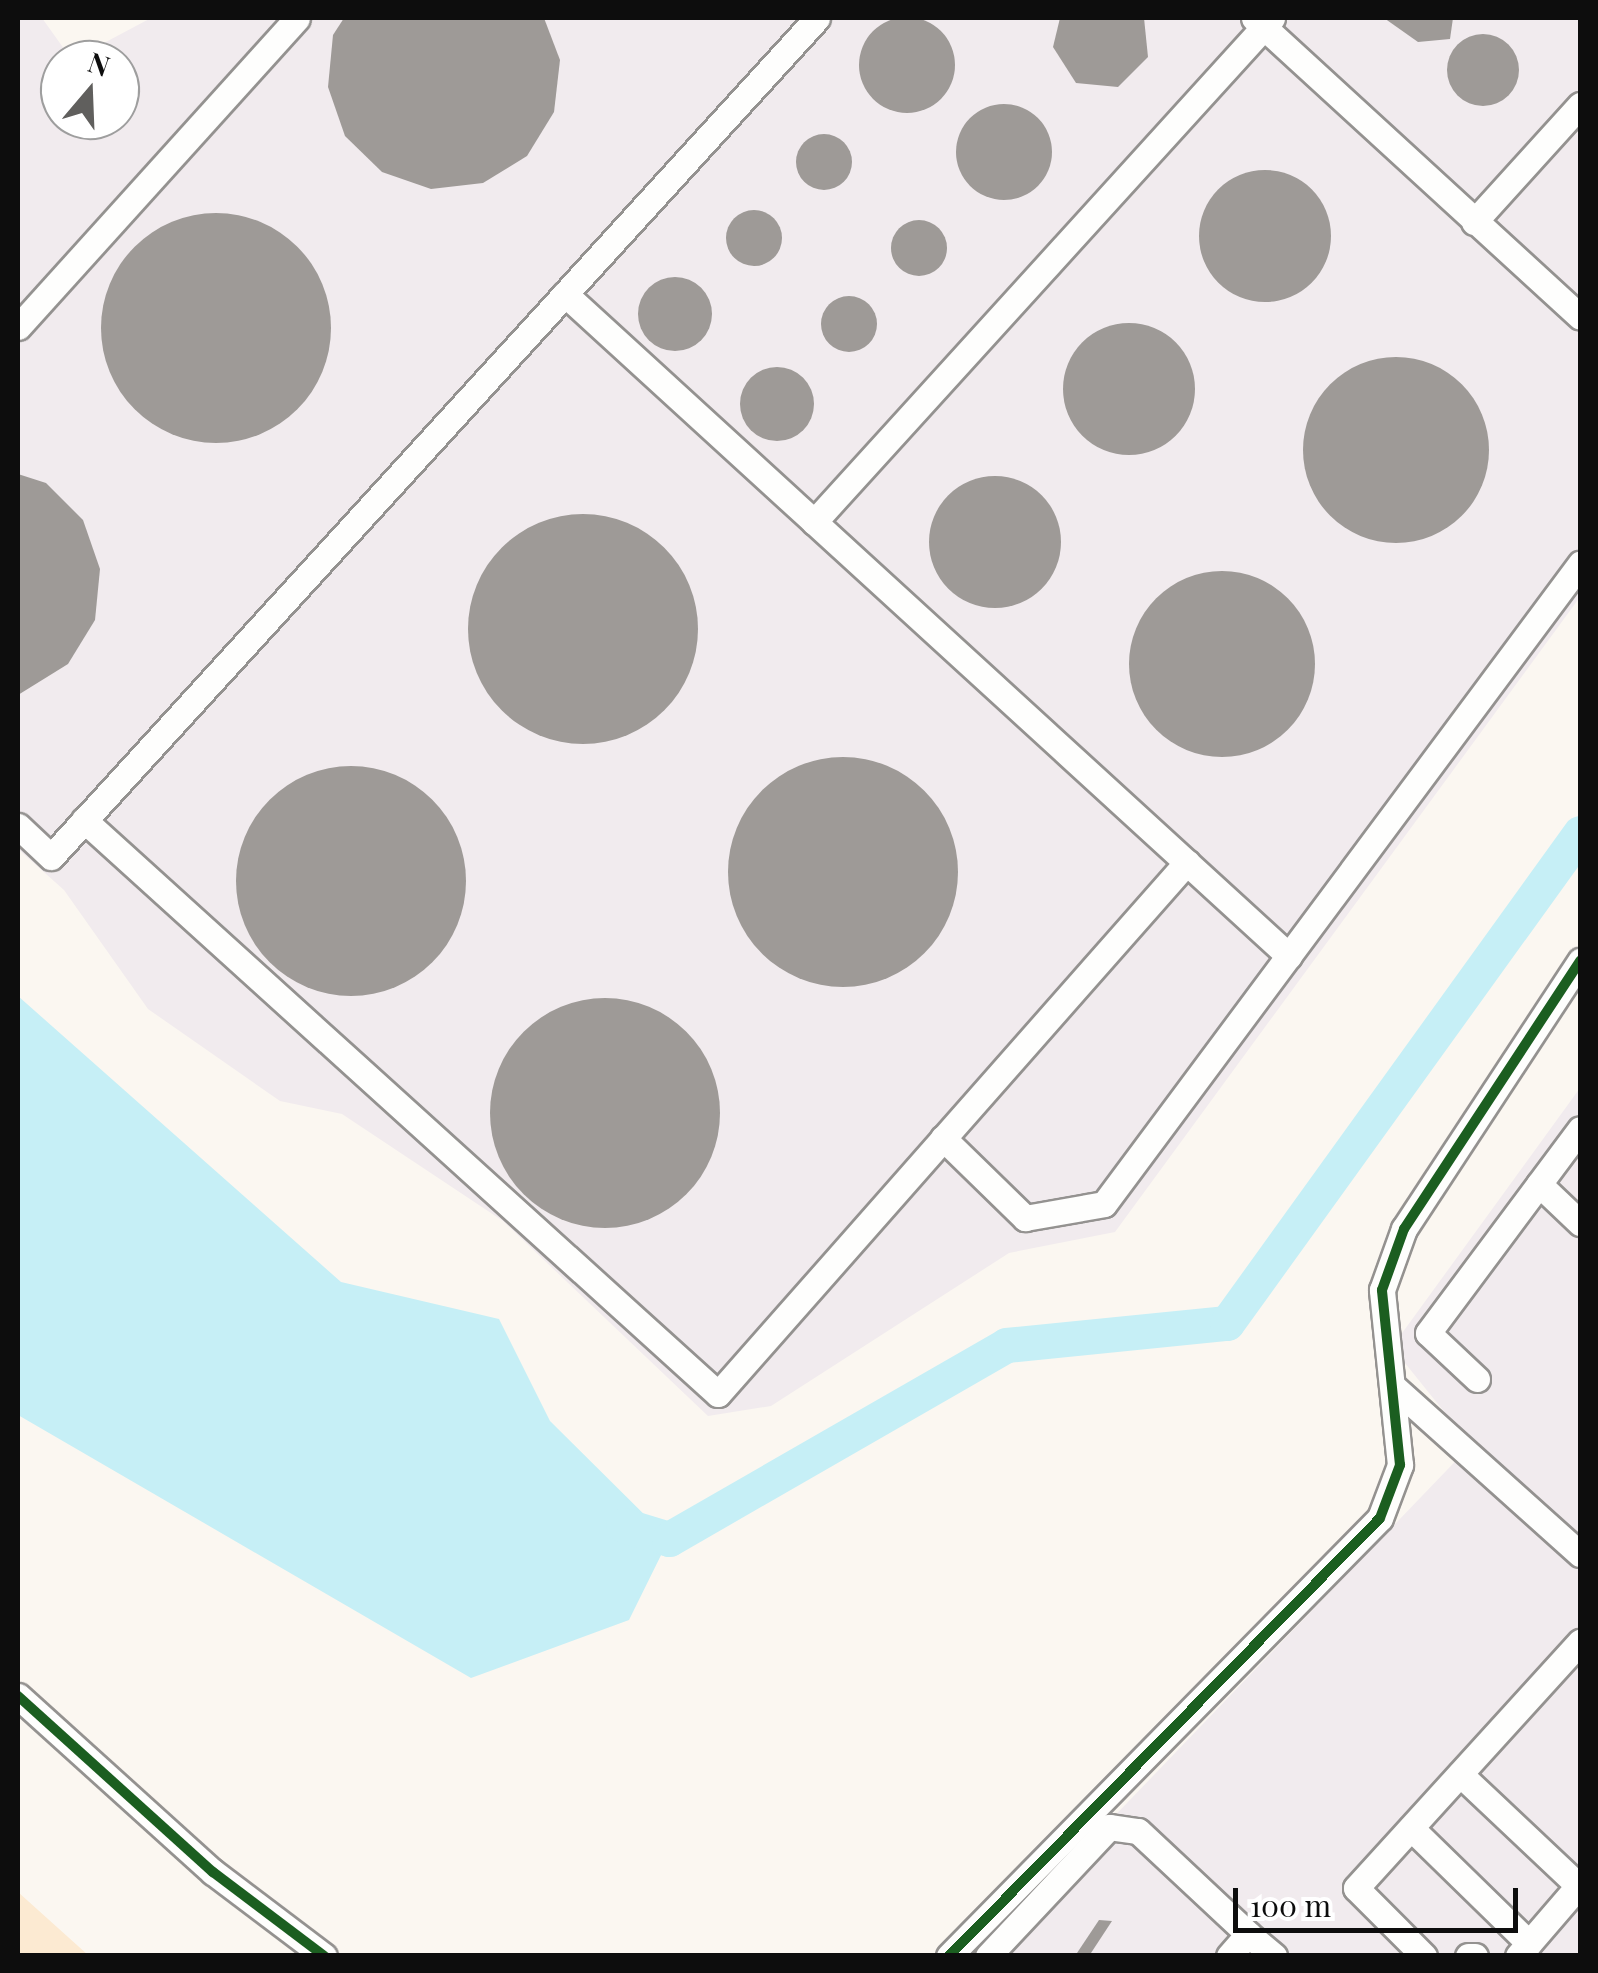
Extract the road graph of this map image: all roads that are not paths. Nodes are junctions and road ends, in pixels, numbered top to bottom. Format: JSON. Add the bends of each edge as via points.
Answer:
{"nodes":[{"id":1,"x":297,"y":18,"type":"edge"},
{"id":2,"x":817,"y":18,"type":"edge"},
{"id":3,"x":1263,"y":20,"type":"edge"},
{"id":4,"x":1580,"y":104,"type":"edge"},
{"id":5,"x":1474,"y":222,"type":"junction"},
{"id":6,"x":565,"y":294,"type":"junction"},
{"id":7,"x":1580,"y":318,"type":"edge"},
{"id":8,"x":18,"y":327,"type":"edge"},
{"id":9,"x":814,"y":522,"type":"junction"},
{"id":10,"x":1580,"y":564,"type":"edge"},
{"id":11,"x":84,"y":820,"type":"junction"},
{"id":12,"x":18,"y":826,"type":"edge"},
{"id":13,"x":1187,"y":862,"type":"junction"},
{"id":14,"x":1289,"y":956,"type":"junction"},
{"id":15,"x":1580,"y":961,"type":"edge"},
{"id":16,"x":1580,"y":1129,"type":"edge"},
{"id":17,"x":943,"y":1138,"type":"junction"},
{"id":18,"x":1539,"y":1184,"type":"junction"},
{"id":19,"x":1580,"y":1223,"type":"edge"},
{"id":20,"x":1477,"y":1379,"type":"dead end"},
{"id":21,"x":1396,"y":1389,"type":"junction"},
{"id":22,"x":1577,"y":1544,"type":"edge"},
{"id":23,"x":1580,"y":1642,"type":"edge"},
{"id":24,"x":18,"y":1696,"type":"edge"},
{"id":25,"x":1460,"y":1774,"type":"junction"},
{"id":26,"x":1411,"y":1828,"type":"junction"},
{"id":27,"x":1580,"y":1885,"type":"edge"},
{"id":28,"x":1248,"y":1934,"type":"junction"},
{"id":29,"x":1524,"y":1949,"type":"edge"},
{"id":30,"x":324,"y":1956,"type":"edge"},
{"id":31,"x":949,"y":1956,"type":"edge"},
{"id":32,"x":988,"y":1956,"type":"edge"},
{"id":33,"x":1229,"y":1956,"type":"edge"},
{"id":34,"x":1274,"y":1956,"type":"edge"},
{"id":35,"x":1424,"y":1956,"type":"edge"}],
"edges":[{"from":1,"to":8,"type":"street"},
{"from":2,"to":6,"type":"street"},
{"from":3,"to":5,"type":"street"},
{"from":3,"to":9,"type":"street"},
{"from":4,"to":5,"type":"street"},
{"from":5,"to":7,"type":"street"},
{"from":6,"to":9,"type":"street"},
{"from":6,"to":11,"type":"street"},
{"from":9,"to":13,"type":"street"},
{"from":10,"to":14,"type":"street"},
{"from":11,"to":12,"type":"street","via":[[51,856]]},
{"from":11,"to":17,"type":"street","via":[[718,1394]]},
{"from":13,"to":14,"type":"street"},
{"from":13,"to":17,"type":"street"},
{"from":14,"to":17,"type":"street","via":[[1104,1204],[1025,1218]]},
{"from":15,"to":21,"type":"street","via":[[1404,1229],[1382,1290]]},
{"from":16,"to":18,"type":"street"},
{"from":18,"to":19,"type":"street"},
{"from":18,"to":20,"type":"street","via":[[1428,1333]]},
{"from":21,"to":22,"type":"street"},
{"from":21,"to":31,"type":"street","via":[[1400,1465],[1380,1518]]},
{"from":23,"to":25,"type":"street"},
{"from":24,"to":30,"type":"street","via":[[213,1872]]},
{"from":25,"to":26,"type":"street"},
{"from":25,"to":27,"type":"street"},
{"from":26,"to":29,"type":"street"},
{"from":26,"to":35,"type":"street","via":[[1356,1888]]},
{"from":27,"to":29,"type":"street"},
{"from":28,"to":32,"type":"street","via":[[1138,1831],[1109,1827]]},
{"from":28,"to":33,"type":"street"},
{"from":28,"to":34,"type":"street"}]}
